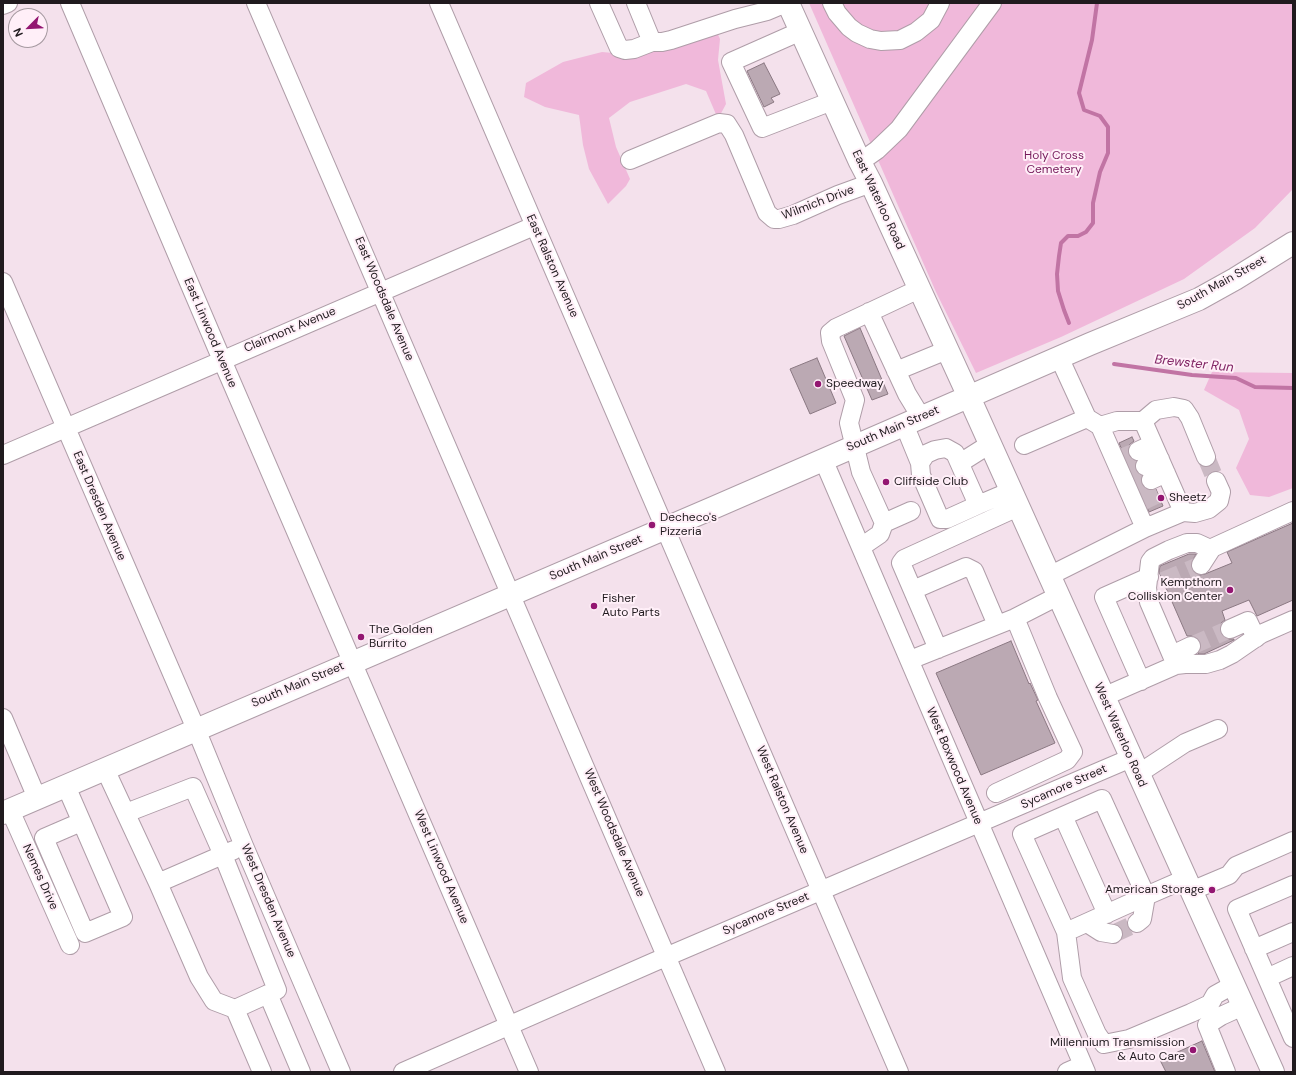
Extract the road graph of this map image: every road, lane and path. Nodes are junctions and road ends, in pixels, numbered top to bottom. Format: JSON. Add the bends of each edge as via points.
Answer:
{"nodes":[{"id":1,"x":8,"y":3,"type":"edge"},
{"id":2,"x":70,"y":3,"type":"edge"},
{"id":3,"x":256,"y":3,"type":"edge"},
{"id":4,"x":439,"y":3,"type":"edge"},
{"id":5,"x":599,"y":3,"type":"edge"},
{"id":6,"x":636,"y":3,"type":"edge"},
{"id":7,"x":787,"y":3,"type":"edge"},
{"id":8,"x":832,"y":3,"type":"edge"},
{"id":9,"x":940,"y":3,"type":"edge"},
{"id":10,"x":992,"y":3,"type":"edge"},
{"id":11,"x":3,"y":5,"type":"edge"},
{"id":12,"x":801,"y":31,"type":"junction"},
{"id":13,"x":652,"y":42,"type":"junction"},
{"id":14,"x":832,"y":101,"type":"junction"},
{"id":15,"x":630,"y":160,"type":"dead end"},
{"id":16,"x":860,"y":162,"type":"junction"},
{"id":17,"x":871,"y":182,"type":"junction"},
{"id":18,"x":534,"y":226,"type":"junction"},
{"id":19,"x":1293,"y":243,"type":"edge"},
{"id":20,"x":3,"y":282,"type":"edge"},
{"id":21,"x":919,"y":289,"type":"junction"},
{"id":22,"x":380,"y":292,"type":"junction"},
{"id":23,"x":869,"y":312,"type":"junction"},
{"id":24,"x":947,"y":350,"type":"junction"},
{"id":25,"x":1059,"y":357,"type":"junction"},
{"id":26,"x":222,"y":360,"type":"junction"},
{"id":27,"x":896,"y":371,"type":"junction"},
{"id":28,"x":969,"y":397,"type":"junction"},
{"id":29,"x":912,"y":421,"type":"junction"},
{"id":30,"x":1143,"y":421,"type":"junction"},
{"id":31,"x":1094,"y":422,"type":"junction"},
{"id":32,"x":66,"y":428,"type":"junction"},
{"id":33,"x":990,"y":444,"type":"junction"},
{"id":34,"x":1024,"y":445,"type":"dead end"},
{"id":35,"x":854,"y":446,"type":"junction"},
{"id":36,"x":3,"y":455,"type":"edge"},
{"id":37,"x":1206,"y":457,"type":"tunnel mouth"},
{"id":38,"x":823,"y":459,"type":"junction"},
{"id":39,"x":920,"y":463,"type":"junction"},
{"id":40,"x":960,"y":463,"type":"junction"},
{"id":41,"x":1142,"y":475,"type":"junction"},
{"id":42,"x":1216,"y":481,"type":"tunnel mouth"},
{"id":43,"x":1014,"y":499,"type":"junction"},
{"id":44,"x":978,"y":505,"type":"junction"},
{"id":45,"x":911,"y":511,"type":"dead end"},
{"id":46,"x":1183,"y":512,"type":"junction"},
{"id":47,"x":1293,"y":512,"type":"edge"},
{"id":48,"x":884,"y":523,"type":"junction"},
{"id":49,"x":665,"y":528,"type":"junction"},
{"id":50,"x":1145,"y":528,"type":"junction"},
{"id":51,"x":861,"y":547,"type":"junction"},
{"id":52,"x":1212,"y":548,"type":"junction"},
{"id":53,"x":1201,"y":565,"type":"tunnel mouth"},
{"id":54,"x":1049,"y":576,"type":"junction"},
{"id":55,"x":1153,"y":582,"type":"junction"},
{"id":56,"x":913,"y":590,"type":"junction"},
{"id":57,"x":511,"y":594,"type":"junction"},
{"id":58,"x":1058,"y":596,"type":"junction"},
{"id":59,"x":1015,"y":618,"type":"junction"},
{"id":60,"x":1293,"y":620,"type":"edge"},
{"id":61,"x":997,"y":625,"type":"junction"},
{"id":62,"x":1230,"y":629,"type":"tunnel mouth"},
{"id":63,"x":1256,"y":638,"type":"junction"},
{"id":64,"x":1191,"y":646,"type":"tunnel mouth"},
{"id":65,"x":938,"y":649,"type":"junction"},
{"id":66,"x":910,"y":660,"type":"junction"},
{"id":67,"x":1174,"y":660,"type":"junction"},
{"id":68,"x":353,"y":662,"type":"junction"},
{"id":69,"x":1141,"y":680,"type":"junction"},
{"id":70,"x":1103,"y":697,"type":"junction"},
{"id":71,"x":3,"y":718,"type":"edge"},
{"id":72,"x":196,"y":729,"type":"junction"},
{"id":73,"x":1218,"y":729,"type":"dead end"},
{"id":74,"x":1073,"y":752,"type":"junction"},
{"id":75,"x":1134,"y":766,"type":"junction"},
{"id":76,"x":105,"y":769,"type":"junction"},
{"id":77,"x":215,"y":776,"type":"junction"},
{"id":78,"x":1086,"y":777,"type":"junction"},
{"id":79,"x":66,"y":786,"type":"junction"},
{"id":80,"x":193,"y":786,"type":"junction"},
{"id":81,"x":37,"y":798,"type":"junction"},
{"id":82,"x":1096,"y":802,"type":"junction"},
{"id":83,"x":1021,"y":805,"type":"junction"},
{"id":84,"x":7,"y":811,"type":"edge"},
{"id":85,"x":126,"y":813,"type":"junction"},
{"id":86,"x":1063,"y":816,"type":"junction"},
{"id":87,"x":81,"y":822,"type":"junction"},
{"id":88,"x":979,"y":823,"type":"junction"},
{"id":89,"x":1293,"y":841,"type":"edge"},
{"id":90,"x":244,"y":846,"type":"junction"},
{"id":91,"x":223,"y":855,"type":"junction"},
{"id":92,"x":158,"y":883,"type":"junction"},
{"id":93,"x":1188,"y":885,"type":"junction"},
{"id":94,"x":1293,"y":886,"type":"edge"},
{"id":95,"x":821,"y":891,"type":"junction"},
{"id":96,"x":1146,"y":896,"type":"junction"},
{"id":97,"x":1107,"y":914,"type":"junction"},
{"id":98,"x":1086,"y":923,"type":"junction"},
{"id":99,"x":1137,"y":924,"type":"tunnel mouth"},
{"id":100,"x":1066,"y":932,"type":"junction"},
{"id":101,"x":1293,"y":932,"type":"edge"},
{"id":102,"x":1113,"y":934,"type":"tunnel mouth"},
{"id":103,"x":70,"y":945,"type":"dead end"},
{"id":104,"x":1254,"y":949,"type":"junction"},
{"id":105,"x":667,"y":957,"type":"junction"},
{"id":106,"x":1293,"y":966,"type":"edge"},
{"id":107,"x":1267,"y":978,"type":"junction"},
{"id":108,"x":1233,"y":985,"type":"junction"},
{"id":109,"x":268,"y":994,"type":"junction"},
{"id":110,"x":1242,"y":1006,"type":"junction"},
{"id":111,"x":235,"y":1009,"type":"junction"},
{"id":112,"x":1289,"y":1019,"type":"edge"},
{"id":113,"x":509,"y":1025,"type":"junction"},
{"id":114,"x":1293,"y":1038,"type":"edge"},
{"id":115,"x":1078,"y":1070,"type":"edge"},
{"id":116,"x":262,"y":1072,"type":"edge"},
{"id":117,"x":301,"y":1072,"type":"edge"},
{"id":118,"x":341,"y":1072,"type":"edge"},
{"id":119,"x":403,"y":1072,"type":"edge"},
{"id":120,"x":529,"y":1072,"type":"edge"},
{"id":121,"x":716,"y":1072,"type":"edge"},
{"id":122,"x":899,"y":1072,"type":"edge"},
{"id":123,"x":1226,"y":1072,"type":"edge"},
{"id":124,"x":1272,"y":1072,"type":"edge"}],
"edges":[{"from":1,"to":11,"type":"street"},
{"from":2,"to":26,"type":"street","name":"East Linwood Avenue"},
{"from":3,"to":22,"type":"street","name":"East Woodsdale Avenue"},
{"from":4,"to":18,"type":"street","name":"East Ralston Avenue"},
{"from":5,"to":13,"type":"street","via":[[619,48],[634,49]]},
{"from":6,"to":13,"type":"street"},
{"from":7,"to":12,"type":"main road","name":"East Waterloo Road"},
{"from":7,"to":13,"type":"street","via":[[768,12],[735,19],[670,40]]},
{"from":8,"to":9,"type":"street","via":[[843,22],[857,33],[870,39],[890,41],[900,40],[924,27]]},
{"from":10,"to":16,"type":"street","via":[[899,129]]},
{"from":12,"to":14,"type":"main road","name":"East Waterloo Road"},
{"from":12,"to":14,"type":"street","via":[[731,62],[762,128]]},
{"from":14,"to":16,"type":"main road","name":"East Waterloo Road"},
{"from":15,"to":17,"type":"street","name":"Wilmich Drive","via":[[719,123],[727,124],[767,213],[774,219],[793,215]]},
{"from":16,"to":17,"type":"main road","name":"East Waterloo Road"},
{"from":17,"to":21,"type":"main road","name":"East Waterloo Road"},
{"from":18,"to":22,"type":"street","name":"Clairmont Avenue"},
{"from":18,"to":49,"type":"street","name":"East Ralston Avenue"},
{"from":19,"to":25,"type":"main road","name":"South Main Street","via":[[1199,299]]},
{"from":20,"to":32,"type":"street","name":"East Dresden Avenue"},
{"from":21,"to":23,"type":"street"},
{"from":21,"to":24,"type":"main road","name":"East Waterloo Road"},
{"from":22,"to":26,"type":"street","name":"Clairmont Avenue"},
{"from":22,"to":57,"type":"street","name":"East Woodsdale Avenue"},
{"from":23,"to":27,"type":"street"},
{"from":23,"to":35,"type":"street","via":[[830,333],[855,400],[848,423]]},
{"from":24,"to":27,"type":"street"},
{"from":24,"to":28,"type":"main road","name":"East Waterloo Road"},
{"from":25,"to":28,"type":"main road","name":"South Main Street"},
{"from":25,"to":31,"type":"street"},
{"from":26,"to":32,"type":"street","name":"Clairmont Avenue"},
{"from":26,"to":68,"type":"street","name":"East Linwood Avenue"},
{"from":27,"to":29,"type":"street","via":[[906,394]]},
{"from":28,"to":29,"type":"main road","name":"South Main Street"},
{"from":28,"to":33,"type":"main road","name":"West Waterloo Road"},
{"from":29,"to":35,"type":"main road","name":"South Main Street"},
{"from":29,"to":39,"type":"street"},
{"from":30,"to":31,"type":"street"},
{"from":30,"to":37,"type":"street","via":[[1156,410],[1184,408]]},
{"from":30,"to":41,"type":"street"},
{"from":31,"to":34,"type":"street"},
{"from":31,"to":41,"type":"street"},
{"from":32,"to":36,"type":"street","name":"Clairmont Avenue"},
{"from":32,"to":72,"type":"street","name":"East Dresden Avenue"},
{"from":33,"to":40,"type":"street"},
{"from":33,"to":43,"type":"main road","name":"West Waterloo Road"},
{"from":35,"to":38,"type":"main road","name":"South Main Street"},
{"from":35,"to":48,"type":"street","via":[[861,472]]},
{"from":38,"to":49,"type":"main road","name":"South Main Street"},
{"from":38,"to":51,"type":"street","name":"West Boxwood Avenue"},
{"from":39,"to":40,"type":"street","via":[[926,454],[946,448],[955,453]]},
{"from":39,"to":44,"type":"street","via":[[921,475],[940,518],[948,519]]},
{"from":40,"to":44,"type":"street"},
{"from":41,"to":46,"type":"street"},
{"from":41,"to":50,"type":"street"},
{"from":42,"to":46,"type":"street","via":[[1220,492],[1219,501],[1195,513]]},
{"from":43,"to":44,"type":"street"},
{"from":43,"to":54,"type":"main road","name":"West Waterloo Road"},
{"from":43,"to":56,"type":"street","via":[[904,559],[901,563]]},
{"from":45,"to":48,"type":"street"},
{"from":46,"to":50,"type":"street"},
{"from":47,"to":52,"type":"street"},
{"from":48,"to":51,"type":"street","via":[[880,534]]},
{"from":49,"to":57,"type":"main road","name":"South Main Street"},
{"from":49,"to":95,"type":"street","name":"West Ralston Avenue"},
{"from":50,"to":54,"type":"street"},
{"from":51,"to":66,"type":"street","name":"West Boxwood Avenue"},
{"from":52,"to":53,"type":"street"},
{"from":52,"to":55,"type":"street","via":[[1192,542],[1153,558],[1150,562]]},
{"from":54,"to":58,"type":"main road","name":"West Waterloo Road"},
{"from":55,"to":67,"type":"street","via":[[1149,602]]},
{"from":55,"to":69,"type":"street","via":[[1104,596]]},
{"from":56,"to":61,"type":"street","via":[[966,567],[974,571]]},
{"from":56,"to":65,"type":"street"},
{"from":57,"to":68,"type":"main road","name":"South Main Street"},
{"from":57,"to":105,"type":"street","name":"West Woodsdale Avenue"},
{"from":58,"to":59,"type":"street"},
{"from":58,"to":70,"type":"main road","name":"West Waterloo Road"},
{"from":59,"to":61,"type":"street"},
{"from":59,"to":74,"type":"street"},
{"from":60,"to":63,"type":"street"},
{"from":61,"to":65,"type":"street"},
{"from":62,"to":63,"type":"street","via":[[1248,621]]},
{"from":63,"to":67,"type":"street","via":[[1232,654],[1206,664],[1185,664]]},
{"from":64,"to":67,"type":"street"},
{"from":65,"to":66,"type":"street"},
{"from":66,"to":88,"type":"street","name":"West Boxwood Avenue"},
{"from":67,"to":69,"type":"street"},
{"from":68,"to":72,"type":"main road","name":"South Main Street"},
{"from":68,"to":113,"type":"street","name":"West Linwood Avenue"},
{"from":69,"to":70,"type":"street"},
{"from":70,"to":75,"type":"main road","name":"West Waterloo Road"},
{"from":71,"to":81,"type":"street"},
{"from":72,"to":76,"type":"main road","name":"South Main Street"},
{"from":72,"to":77,"type":"street","name":"West Dresden Avenue"},
{"from":73,"to":75,"type":"street","name":"Sycamore Street"},
{"from":74,"to":78,"type":"street"},
{"from":74,"to":83,"type":"street","via":[[1067,760],[1004,789]]},
{"from":75,"to":78,"type":"street","name":"Sycamore Street"},
{"from":75,"to":93,"type":"main road","name":"West Waterloo Road"},
{"from":76,"to":79,"type":"main road","name":"South Main Street"},
{"from":76,"to":85,"type":"street"},
{"from":77,"to":80,"type":"street"},
{"from":77,"to":90,"type":"street","name":"West Dresden Avenue"},
{"from":78,"to":82,"type":"street"},
{"from":78,"to":83,"type":"street","name":"Sycamore Street"},
{"from":79,"to":81,"type":"main road","name":"South Main Street"},
{"from":79,"to":87,"type":"street"},
{"from":80,"to":85,"type":"street"},
{"from":80,"to":91,"type":"street"},
{"from":81,"to":84,"type":"main road","name":"South Main Street"},
{"from":82,"to":86,"type":"street"},
{"from":82,"to":96,"type":"street","via":[[1102,799]]},
{"from":83,"to":88,"type":"street","name":"Sycamore Street"},
{"from":84,"to":103,"type":"street","name":"Nemes Drive"},
{"from":85,"to":92,"type":"street"},
{"from":86,"to":97,"type":"street"},
{"from":86,"to":100,"type":"street","via":[[1022,834]]},
{"from":87,"to":87,"type":"street","via":[[122,917],[85,933],[44,838]]},
{"from":88,"to":95,"type":"street","name":"Sycamore Street"},
{"from":88,"to":115,"type":"street","name":"West Boxwood Avenue"},
{"from":89,"to":93,"type":"street","via":[[1236,866],[1229,875]]},
{"from":90,"to":91,"type":"street"},
{"from":90,"to":118,"type":"street","name":"West Dresden Avenue"},
{"from":91,"to":92,"type":"street"},
{"from":91,"to":109,"type":"street","via":[[277,990]]},
{"from":92,"to":111,"type":"street","via":[[199,977],[214,1001]]},
{"from":93,"to":96,"type":"street"},
{"from":93,"to":108,"type":"main road","name":"West Waterloo Road"},
{"from":94,"to":104,"type":"street","via":[[1237,910]]},
{"from":95,"to":105,"type":"street","name":"Sycamore Street"},
{"from":95,"to":122,"type":"street","name":"West Ralston Avenue"},
{"from":96,"to":97,"type":"street"},
{"from":96,"to":99,"type":"street","via":[[1142,919]]},
{"from":97,"to":98,"type":"street"},
{"from":98,"to":100,"type":"street"},
{"from":98,"to":102,"type":"street","via":[[1101,932]]},
{"from":100,"to":108,"type":"street","via":[[1072,978],[1104,1044],[1129,1039],[1210,1004],[1215,994]]},
{"from":101,"to":104,"type":"street"},
{"from":104,"to":107,"type":"street"},
{"from":105,"to":113,"type":"street","name":"Sycamore Street"},
{"from":105,"to":121,"type":"street","name":"West Woodsdale Avenue"},
{"from":106,"to":107,"type":"street"},
{"from":107,"to":112,"type":"street"},
{"from":108,"to":110,"type":"main road","name":"West Waterloo Road"},
{"from":109,"to":111,"type":"street"},
{"from":109,"to":117,"type":"street"},
{"from":110,"to":123,"type":"street","via":[[1207,1026]]},
{"from":110,"to":124,"type":"main road","name":"West Waterloo Road"},
{"from":111,"to":116,"type":"street"},
{"from":112,"to":114,"type":"street"},
{"from":113,"to":119,"type":"street","name":"Sycamore Street"},
{"from":113,"to":120,"type":"street","name":"West Linwood Avenue"}]}
